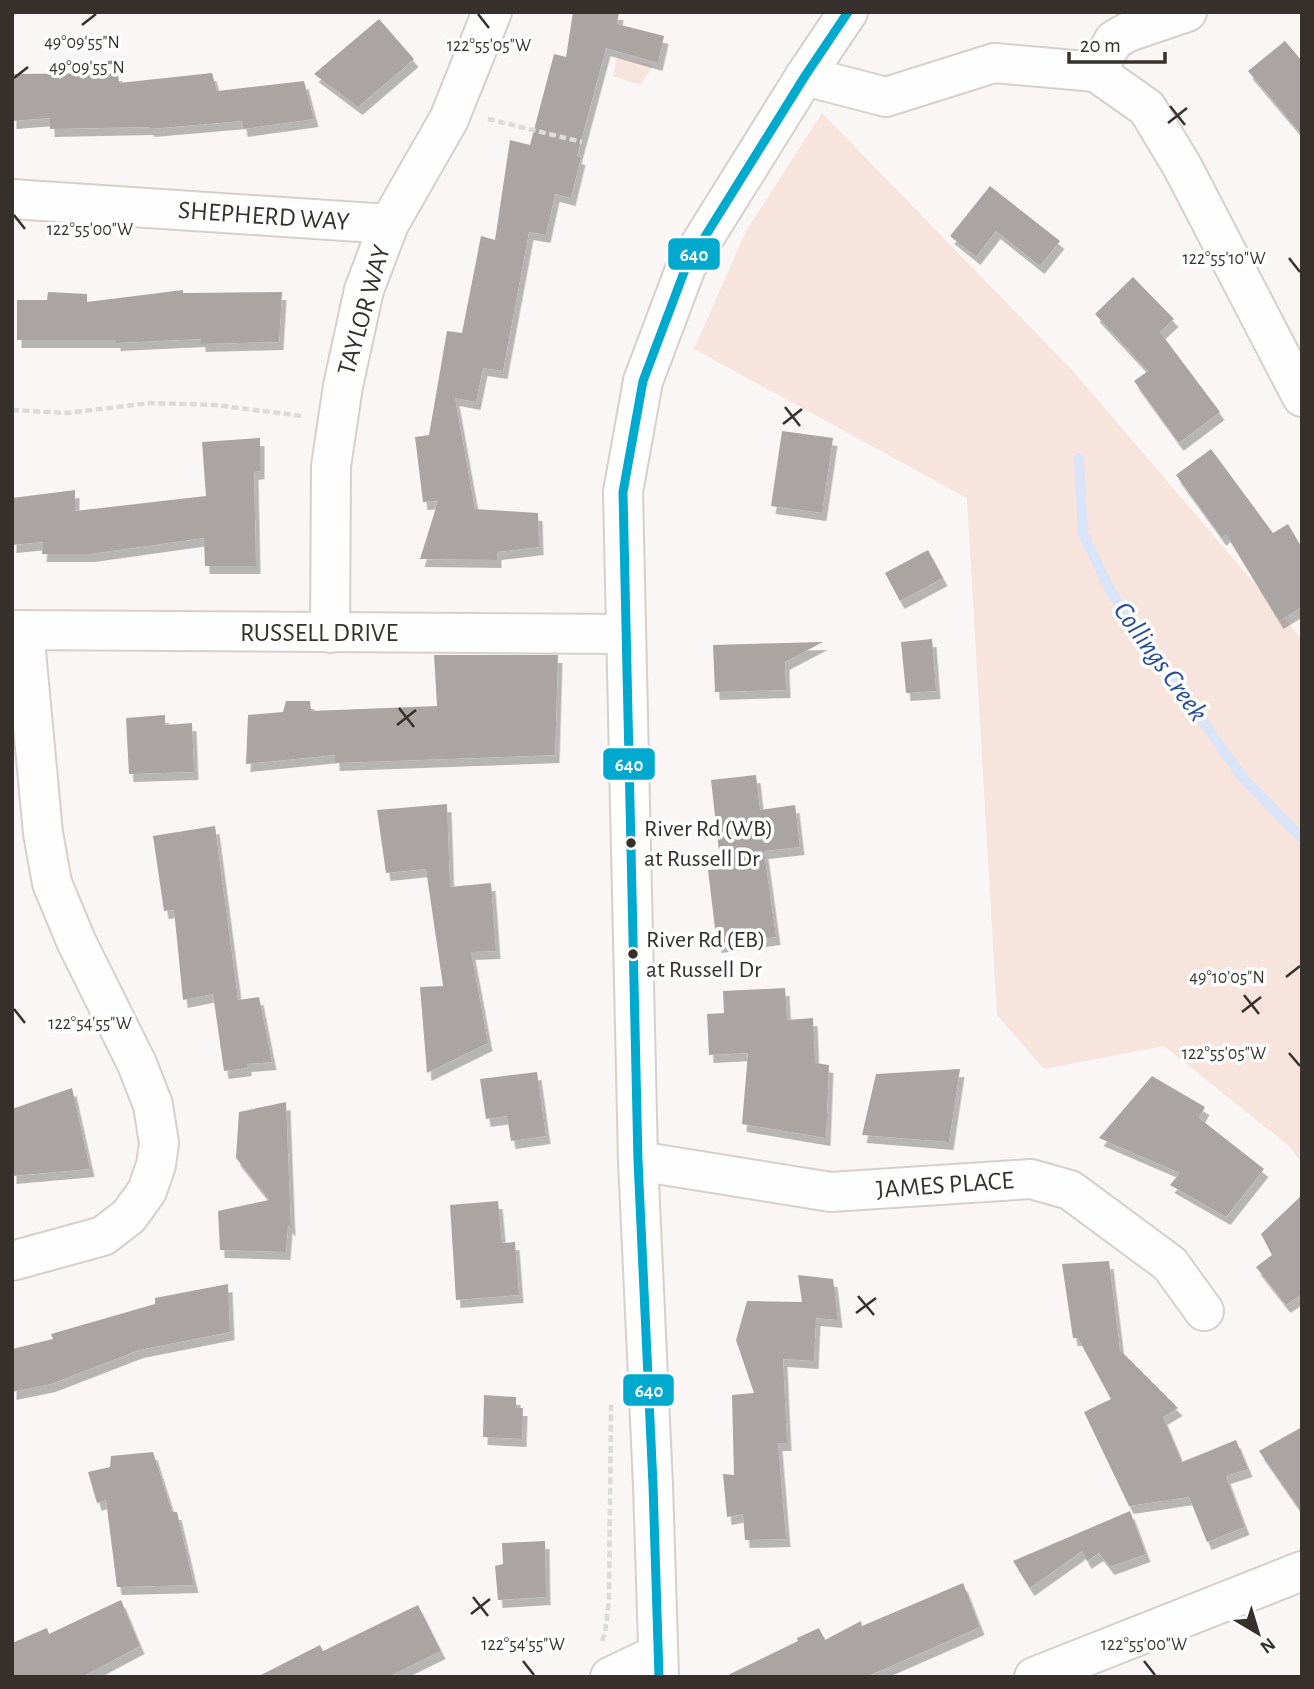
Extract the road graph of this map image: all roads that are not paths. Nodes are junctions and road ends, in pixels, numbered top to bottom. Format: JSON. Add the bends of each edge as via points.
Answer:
{"nodes":[{"id":1,"x":492,"y":12,"type":"edge"},
{"id":2,"x":849,"y":12,"type":"edge"},
{"id":3,"x":1187,"y":12,"type":"edge"},
{"id":4,"x":1096,"y":72,"type":"junction"},
{"id":5,"x":805,"y":76,"type":"junction"},
{"id":6,"x":12,"y":199,"type":"edge"},
{"id":7,"x":389,"y":224,"type":"junction"},
{"id":8,"x":1302,"y":397,"type":"edge"},
{"id":9,"x":18,"y":630,"type":"edge"},
{"id":10,"x":330,"y":633,"type":"junction"},
{"id":11,"x":626,"y":634,"type":"junction"},
{"id":12,"x":638,"y":1161,"type":"junction"},
{"id":13,"x":12,"y":1261,"type":"edge"},
{"id":14,"x":1204,"y":1311,"type":"dead end"},
{"id":15,"x":1302,"y":1571,"type":"edge"},
{"id":16,"x":604,"y":1664,"type":"edge"},
{"id":17,"x":658,"y":1666,"type":"edge"},
{"id":18,"x":1034,"y":1677,"type":"edge"}],
"edges":[{"from":1,"to":7,"type":"street","name":"TAYLOR WAY","via":[[449,119]]},
{"from":2,"to":5,"type":"street"},
{"from":3,"to":4,"type":"street","via":[[1114,40]]},
{"from":4,"to":5,"type":"street","via":[[994,63],[886,97]]},
{"from":4,"to":8,"type":"street","via":[[1147,108]]},
{"from":5,"to":11,"type":"street","via":[[686,267],[643,381],[622,492]]},
{"from":6,"to":7,"type":"street","name":"SHEPHERD WAY"},
{"from":7,"to":10,"type":"street","name":"TAYLOR WAY","via":[[364,290],[331,466]]},
{"from":9,"to":10,"type":"street","name":"RUSSELL DRIVE"},
{"from":9,"to":13,"type":"street","via":[[52,883],[137,1063],[153,1105],[159,1143],[147,1191],[129,1216],[103,1236]]},
{"from":10,"to":11,"type":"street","name":"RUSSELL DRIVE"},
{"from":11,"to":12,"type":"street"},
{"from":12,"to":14,"type":"street","name":"JAMES PLACE","via":[[831,1192],[1031,1180],[1070,1190],[1170,1264]]},
{"from":12,"to":17,"type":"street"},
{"from":15,"to":18,"type":"street"},
{"from":16,"to":17,"type":"street"}]}
